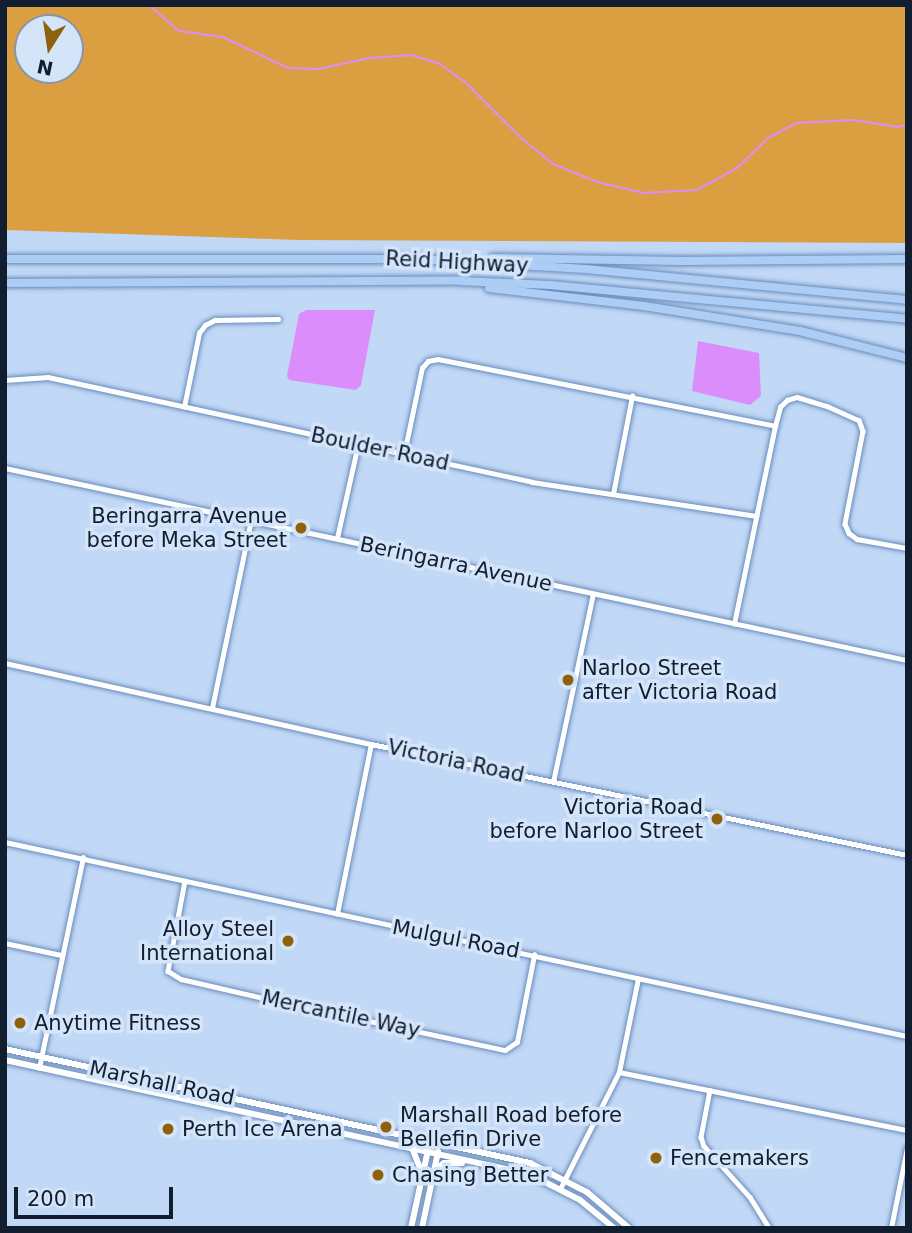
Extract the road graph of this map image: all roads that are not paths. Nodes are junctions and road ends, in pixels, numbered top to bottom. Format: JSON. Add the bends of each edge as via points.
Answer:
{"nodes":[{"id":1,"x":8,"y":259,"type":"edge"},
{"id":2,"x":417,"y":259,"type":"junction"},
{"id":3,"x":907,"y":259,"type":"edge"},
{"id":4,"x":424,"y":282,"type":"junction"},
{"id":5,"x":5,"y":286,"type":"edge"},
{"id":6,"x":907,"y":300,"type":"edge"},
{"id":7,"x":278,"y":318,"type":"dead end"},
{"id":8,"x":907,"y":319,"type":"edge"},
{"id":9,"x":907,"y":358,"type":"edge"},
{"id":10,"x":5,"y":380,"type":"edge"},
{"id":11,"x":632,"y":396,"type":"junction"},
{"id":12,"x":184,"y":407,"type":"junction"},
{"id":13,"x":775,"y":426,"type":"junction"},
{"id":14,"x":358,"y":444,"type":"junction"},
{"id":15,"x":404,"y":454,"type":"junction"},
{"id":16,"x":5,"y":468,"type":"edge"},
{"id":17,"x":613,"y":494,"type":"junction"},
{"id":18,"x":756,"y":516,"type":"junction"},
{"id":19,"x":251,"y":520,"type":"junction"},
{"id":20,"x":337,"y":538,"type":"junction"},
{"id":21,"x":907,"y":548,"type":"edge"},
{"id":22,"x":593,"y":594,"type":"junction"},
{"id":23,"x":734,"y":624,"type":"junction"},
{"id":24,"x":907,"y":660,"type":"edge"},
{"id":25,"x":5,"y":663,"type":"edge"},
{"id":26,"x":212,"y":708,"type":"junction"},
{"id":27,"x":371,"y":744,"type":"junction"},
{"id":28,"x":553,"y":782,"type":"junction"},
{"id":29,"x":5,"y":842,"type":"edge"},
{"id":30,"x":907,"y":856,"type":"edge"},
{"id":31,"x":83,"y":858,"type":"junction"},
{"id":32,"x":185,"y":881,"type":"junction"},
{"id":33,"x":337,"y":914,"type":"junction"},
{"id":34,"x":5,"y":943,"type":"edge"},
{"id":35,"x":61,"y":955,"type":"junction"},
{"id":36,"x":534,"y":955,"type":"junction"},
{"id":37,"x":638,"y":979,"type":"junction"},
{"id":38,"x":907,"y":1036,"type":"edge"},
{"id":39,"x":5,"y":1049,"type":"edge"},
{"id":40,"x":42,"y":1057,"type":"junction"},
{"id":41,"x":5,"y":1060,"type":"edge"},
{"id":42,"x":40,"y":1068,"type":"junction"},
{"id":43,"x":619,"y":1072,"type":"junction"},
{"id":44,"x":710,"y":1090,"type":"junction"},
{"id":45,"x":907,"y":1130,"type":"edge"},
{"id":46,"x":430,"y":1141,"type":"junction"},
{"id":47,"x":440,"y":1143,"type":"junction"},
{"id":48,"x":410,"y":1147,"type":"junction"},
{"id":49,"x":907,"y":1148,"type":"edge"},
{"id":50,"x":428,"y":1152,"type":"junction"},
{"id":51,"x":438,"y":1154,"type":"junction"},
{"id":52,"x":435,"y":1170,"type":"junction"},
{"id":53,"x":512,"y":1170,"type":"junction"},
{"id":54,"x":423,"y":1177,"type":"junction"},
{"id":55,"x":565,"y":1179,"type":"junction"},
{"id":56,"x":560,"y":1189,"type":"junction"},
{"id":57,"x":411,"y":1228,"type":"edge"},
{"id":58,"x":422,"y":1228,"type":"edge"},
{"id":59,"x":614,"y":1228,"type":"edge"},
{"id":60,"x":629,"y":1228,"type":"edge"},
{"id":61,"x":769,"y":1228,"type":"edge"},
{"id":62,"x":891,"y":1228,"type":"edge"}],
"edges":[{"from":1,"to":2,"type":"highway","name":"Reid Highway"},
{"from":2,"to":3,"type":"highway"},
{"from":2,"to":6,"type":"highway","name":"Reid Highway","via":[[586,269]]},
{"from":4,"to":5,"type":"highway","name":"Reid Highway"},
{"from":4,"to":8,"type":"highway","name":"Reid Highway","via":[[577,287]]},
{"from":4,"to":9,"type":"highway","via":[[643,306],[800,331]]},
{"from":7,"to":12,"type":"street","via":[[215,320],[205,325],[199,333]]},
{"from":10,"to":12,"type":"street","name":"Boulder Road","via":[[48,377]]},
{"from":11,"to":13,"type":"street"},
{"from":11,"to":15,"type":"street","via":[[438,359],[428,361],[422,368]]},
{"from":11,"to":17,"type":"street"},
{"from":12,"to":14,"type":"street","name":"Boulder Road"},
{"from":13,"to":18,"type":"street"},
{"from":13,"to":21,"type":"street","via":[[780,407],[797,397],[859,420],[863,432],[845,524],[857,539]]},
{"from":14,"to":15,"type":"street","name":"Boulder Road"},
{"from":14,"to":20,"type":"street"},
{"from":15,"to":17,"type":"street","name":"Boulder Road"},
{"from":16,"to":19,"type":"street","name":"Beringarra Avenue"},
{"from":17,"to":18,"type":"street","name":"Boulder Road"},
{"from":18,"to":23,"type":"street"},
{"from":19,"to":20,"type":"street","name":"Beringarra Avenue"},
{"from":19,"to":26,"type":"street"},
{"from":20,"to":22,"type":"street","name":"Beringarra Avenue"},
{"from":22,"to":23,"type":"street","name":"Beringarra Avenue"},
{"from":22,"to":28,"type":"street"},
{"from":23,"to":24,"type":"street","name":"Beringarra Avenue"},
{"from":25,"to":26,"type":"street","name":"Victoria Road"},
{"from":26,"to":27,"type":"street","name":"Victoria Road"},
{"from":27,"to":28,"type":"street","name":"Victoria Road"},
{"from":27,"to":33,"type":"street"},
{"from":28,"to":30,"type":"street","name":"Victoria Road"},
{"from":29,"to":31,"type":"street","name":"Mulgul Road"},
{"from":31,"to":32,"type":"street","name":"Mulgul Road"},
{"from":31,"to":35,"type":"street"},
{"from":32,"to":33,"type":"street","name":"Mulgul Road"},
{"from":32,"to":36,"type":"street","name":"Mercantile Way","via":[[168,971],[181,979],[505,1050],[517,1042]]},
{"from":33,"to":36,"type":"street","name":"Mulgul Road"},
{"from":34,"to":35,"type":"street"},
{"from":35,"to":40,"type":"street"},
{"from":36,"to":37,"type":"street","name":"Mulgul Road"},
{"from":37,"to":38,"type":"street","name":"Mulgul Road"},
{"from":37,"to":43,"type":"street"},
{"from":39,"to":40,"type":"main road","name":"Marshall Road"},
{"from":40,"to":42,"type":"street"},
{"from":40,"to":46,"type":"main road","name":"Marshall Road"},
{"from":41,"to":42,"type":"main road","name":"Marshall Road"},
{"from":42,"to":48,"type":"main road","name":"Marshall Road"},
{"from":43,"to":44,"type":"street"},
{"from":43,"to":55,"type":"street"},
{"from":44,"to":45,"type":"street"},
{"from":44,"to":61,"type":"street","via":[[701,1137],[704,1146],[750,1197]]},
{"from":46,"to":47,"type":"main road","name":"Marshall Road"},
{"from":46,"to":50,"type":"main road"},
{"from":47,"to":51,"type":"main road"},
{"from":47,"to":55,"type":"main road","name":"Marshall Road","via":[[530,1163]]},
{"from":48,"to":50,"type":"main road","name":"Marshall Road"},
{"from":48,"to":54,"type":"main road"},
{"from":49,"to":62,"type":"street"},
{"from":50,"to":51,"type":"main road","name":"Marshall Road"},
{"from":50,"to":54,"type":"main road"},
{"from":51,"to":52,"type":"main road"},
{"from":51,"to":53,"type":"main road","name":"Marshall Road"},
{"from":52,"to":53,"type":"main road","via":[[456,1161]]},
{"from":52,"to":58,"type":"main road"},
{"from":53,"to":56,"type":"main road","name":"Marshall Road"},
{"from":54,"to":57,"type":"main road"},
{"from":55,"to":56,"type":"street"},
{"from":55,"to":60,"type":"main road","name":"Marshall Road","via":[[606,1205]]},
{"from":56,"to":59,"type":"main road","name":"Marshall Road"}]}
